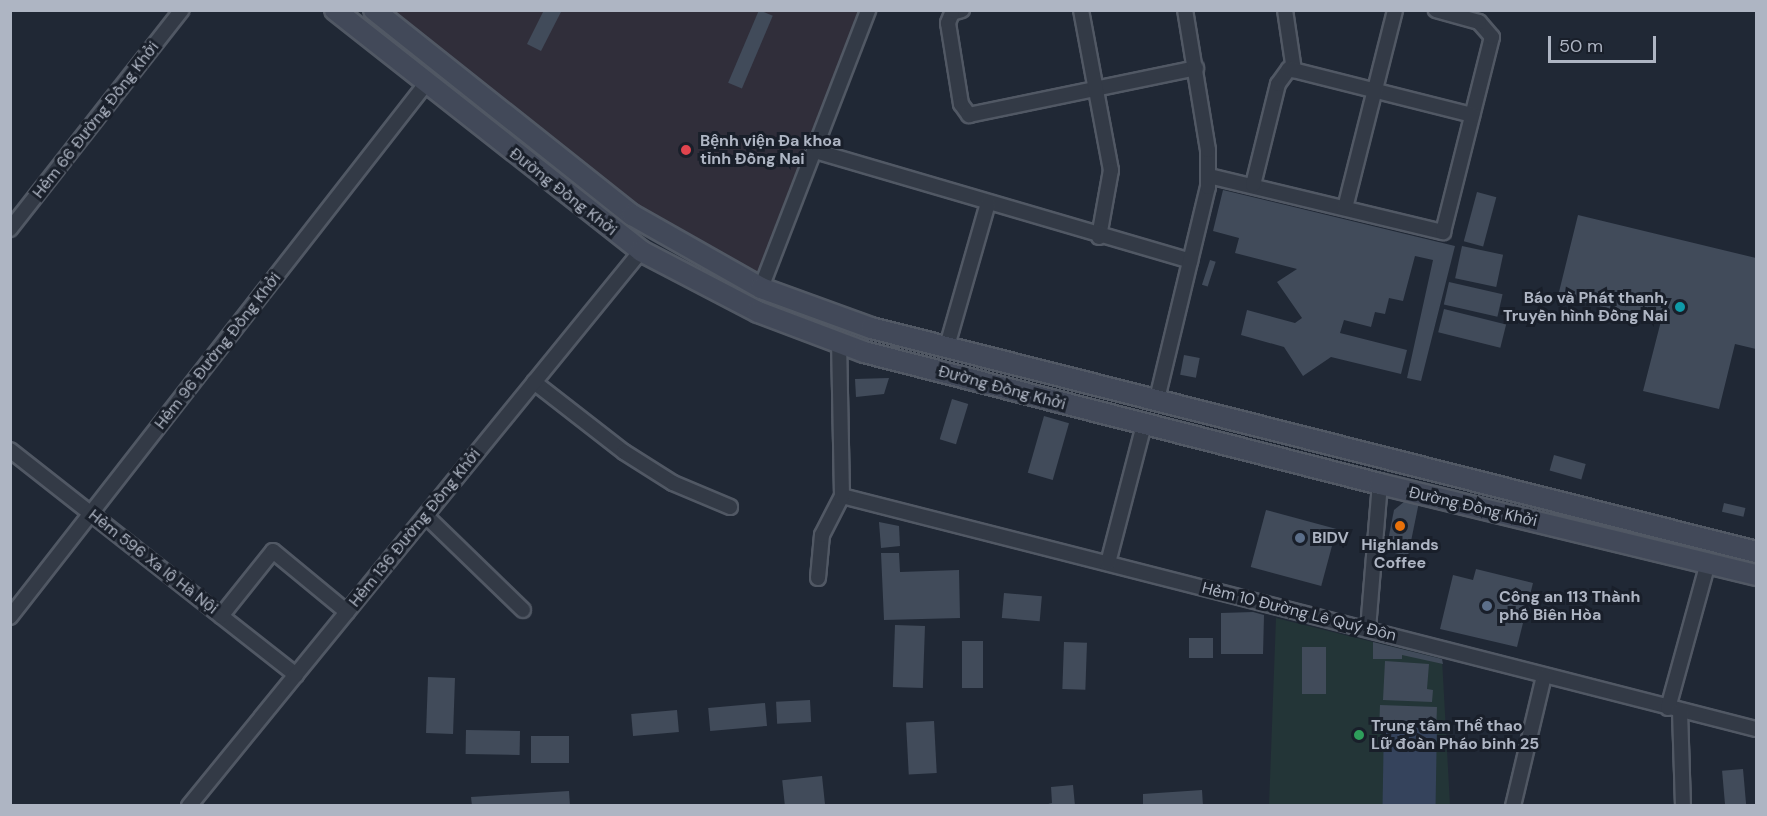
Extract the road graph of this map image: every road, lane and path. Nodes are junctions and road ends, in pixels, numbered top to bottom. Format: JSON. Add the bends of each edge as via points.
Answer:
{"nodes":[{"id":1,"x":182,"y":10,"type":"edge"},
{"id":2,"x":335,"y":10,"type":"edge"},
{"id":3,"x":374,"y":10,"type":"edge"},
{"id":4,"x":868,"y":10,"type":"edge"},
{"id":5,"x":962,"y":10,"type":"edge"},
{"id":6,"x":1080,"y":10,"type":"edge"},
{"id":7,"x":1185,"y":10,"type":"edge"},
{"id":8,"x":1285,"y":10,"type":"edge"},
{"id":9,"x":1395,"y":10,"type":"edge"},
{"id":10,"x":1436,"y":10,"type":"edge"},
{"id":11,"x":1196,"y":68,"type":"junction"},
{"id":12,"x":1294,"y":70,"type":"junction"},
{"id":13,"x":425,"y":85,"type":"junction"},
{"id":14,"x":1097,"y":90,"type":"junction"},
{"id":15,"x":1375,"y":90,"type":"junction"},
{"id":16,"x":1472,"y":115,"type":"junction"},
{"id":17,"x":815,"y":151,"type":"junction"},
{"id":18,"x":1209,"y":176,"type":"junction"},
{"id":19,"x":1252,"y":185,"type":"junction"},
{"id":20,"x":988,"y":203,"type":"junction"},
{"id":21,"x":1345,"y":208,"type":"junction"},
{"id":22,"x":10,"y":229,"type":"edge"},
{"id":23,"x":1099,"y":237,"type":"junction"},
{"id":24,"x":641,"y":251,"type":"junction"},
{"id":25,"x":1190,"y":261,"type":"junction"},
{"id":26,"x":761,"y":288,"type":"junction"},
{"id":27,"x":845,"y":319,"type":"junction"},
{"id":28,"x":839,"y":344,"type":"junction"},
{"id":29,"x":947,"y":346,"type":"junction"},
{"id":30,"x":534,"y":382,"type":"junction"},
{"id":31,"x":1157,"y":399,"type":"junction"},
{"id":32,"x":1144,"y":425,"type":"junction"},
{"id":33,"x":1263,"y":426,"type":"junction"},
{"id":34,"x":10,"y":450,"type":"edge"},
{"id":35,"x":1256,"y":453,"type":"junction"},
{"id":36,"x":1380,"y":484,"type":"junction"},
{"id":37,"x":842,"y":496,"type":"junction"},
{"id":38,"x":730,"y":507,"type":"dead end"},
{"id":39,"x":92,"y":514,"type":"junction"},
{"id":40,"x":426,"y":516,"type":"junction"},
{"id":41,"x":1756,"y":552,"type":"edge"},
{"id":42,"x":1108,"y":563,"type":"junction"},
{"id":43,"x":1708,"y":563,"type":"junction"},
{"id":44,"x":1756,"y":575,"type":"edge"},
{"id":45,"x":818,"y":578,"type":"dead end"},
{"id":46,"x":523,"y":610,"type":"dead end"},
{"id":47,"x":347,"y":612,"type":"junction"},
{"id":48,"x":221,"y":616,"type":"junction"},
{"id":49,"x":10,"y":617,"type":"edge"},
{"id":50,"x":1368,"y":629,"type":"junction"},
{"id":51,"x":296,"y":675,"type":"junction"},
{"id":52,"x":1544,"y":676,"type":"junction"},
{"id":53,"x":1674,"y":710,"type":"junction"},
{"id":54,"x":1756,"y":729,"type":"edge"},
{"id":55,"x":189,"y":806,"type":"edge"},
{"id":56,"x":1513,"y":806,"type":"edge"},
{"id":57,"x":1683,"y":806,"type":"edge"}],
"edges":[{"from":1,"to":22,"type":"street","name":"Hẻm 66 Đường Đồng Khởi"},
{"from":2,"to":13,"type":"main road","name":"Đường Đồng Khởi"},
{"from":3,"to":26,"type":"main road","name":"Đường Đồng Khởi","via":[[632,215]]},
{"from":4,"to":17,"type":"street"},
{"from":5,"to":14,"type":"street","via":[[952,13],[948,23],[964,112],[978,115]]},
{"from":6,"to":14,"type":"street"},
{"from":7,"to":11,"type":"street"},
{"from":8,"to":12,"type":"street"},
{"from":9,"to":15,"type":"street"},
{"from":10,"to":16,"type":"street","via":[[1479,22],[1491,33]]},
{"from":11,"to":14,"type":"street"},
{"from":11,"to":18,"type":"street"},
{"from":12,"to":15,"type":"street"},
{"from":12,"to":19,"type":"street","via":[[1285,72],[1278,84]]},
{"from":13,"to":24,"type":"main road","name":"Đường Đồng Khởi"},
{"from":13,"to":39,"type":"street","name":"Hẻm 96 Đường Đồng Khởi"},
{"from":14,"to":23,"type":"street","via":[[1112,183]]},
{"from":15,"to":16,"type":"street"},
{"from":15,"to":21,"type":"street"},
{"from":16,"to":21,"type":"street","via":[[1443,232]]},
{"from":17,"to":20,"type":"street"},
{"from":17,"to":26,"type":"street"},
{"from":18,"to":19,"type":"street"},
{"from":18,"to":25,"type":"street"},
{"from":19,"to":21,"type":"street"},
{"from":20,"to":23,"type":"street"},
{"from":20,"to":29,"type":"street"},
{"from":23,"to":25,"type":"street"},
{"from":24,"to":28,"type":"main road","name":"Đường Đồng Khởi","via":[[758,312]]},
{"from":24,"to":30,"type":"street","name":"Hẻm 136 Đường Đồng Khởi"},
{"from":25,"to":31,"type":"street"},
{"from":26,"to":27,"type":"main road","name":"Đường Đồng Khởi"},
{"from":27,"to":28,"type":"main road"},
{"from":27,"to":29,"type":"main road","name":"Đường Đồng Khởi"},
{"from":28,"to":32,"type":"main road","name":"Đường Đồng Khởi"},
{"from":28,"to":37,"type":"street"},
{"from":29,"to":31,"type":"main road","name":"Đường Đồng Khởi"},
{"from":30,"to":38,"type":"street","via":[[624,452],[673,483]]},
{"from":30,"to":40,"type":"street","name":"Hẻm 136 Đường Đồng Khởi"},
{"from":31,"to":33,"type":"main road","name":"Đường Đồng Khởi"},
{"from":32,"to":35,"type":"main road","name":"Đường Đồng Khởi"},
{"from":32,"to":42,"type":"street"},
{"from":33,"to":35,"type":"main road"},
{"from":33,"to":41,"type":"main road","name":"Đường Đồng Khởi"},
{"from":34,"to":39,"type":"street","name":"Hẻm 596 Xa lộ Hà Nội"},
{"from":35,"to":36,"type":"main road","name":"Đường Đồng Khởi"},
{"from":36,"to":43,"type":"main road","name":"Đường Đồng Khởi"},
{"from":36,"to":50,"type":"street"},
{"from":37,"to":42,"type":"street","name":"Hẻm 10 Đường Lê Quý Đôn"},
{"from":37,"to":45,"type":"street","via":[[822,535]]},
{"from":39,"to":48,"type":"street","name":"Hẻm 596 Xa lộ Hà Nội"},
{"from":39,"to":49,"type":"street","name":"Hẻm 96 Đường Đồng Khởi"},
{"from":40,"to":46,"type":"street"},
{"from":40,"to":47,"type":"street","name":"Hẻm 136 Đường Đồng Khởi"},
{"from":42,"to":50,"type":"street","name":"Hẻm 10 Đường Lê Quý Đôn"},
{"from":43,"to":44,"type":"main road","name":"Đường Đồng Khởi"},
{"from":43,"to":53,"type":"street"},
{"from":47,"to":48,"type":"street","via":[[273,551]]},
{"from":47,"to":51,"type":"street","name":"Hẻm 136 Đường Đồng Khởi"},
{"from":48,"to":51,"type":"street","name":"Hẻm 596 Xa lộ Hà Nội"},
{"from":50,"to":52,"type":"street","name":"Hẻm 10 Đường Lê Quý Đôn"},
{"from":51,"to":55,"type":"street","name":"Hẻm 136 Đường Đồng Khởi"},
{"from":52,"to":53,"type":"street","name":"Hẻm 10 Đường Lê Quý Đôn"},
{"from":52,"to":56,"type":"street"},
{"from":53,"to":54,"type":"street","name":"Hẻm 10 Đường Lê Quý Đôn"},
{"from":53,"to":57,"type":"street"}]}
